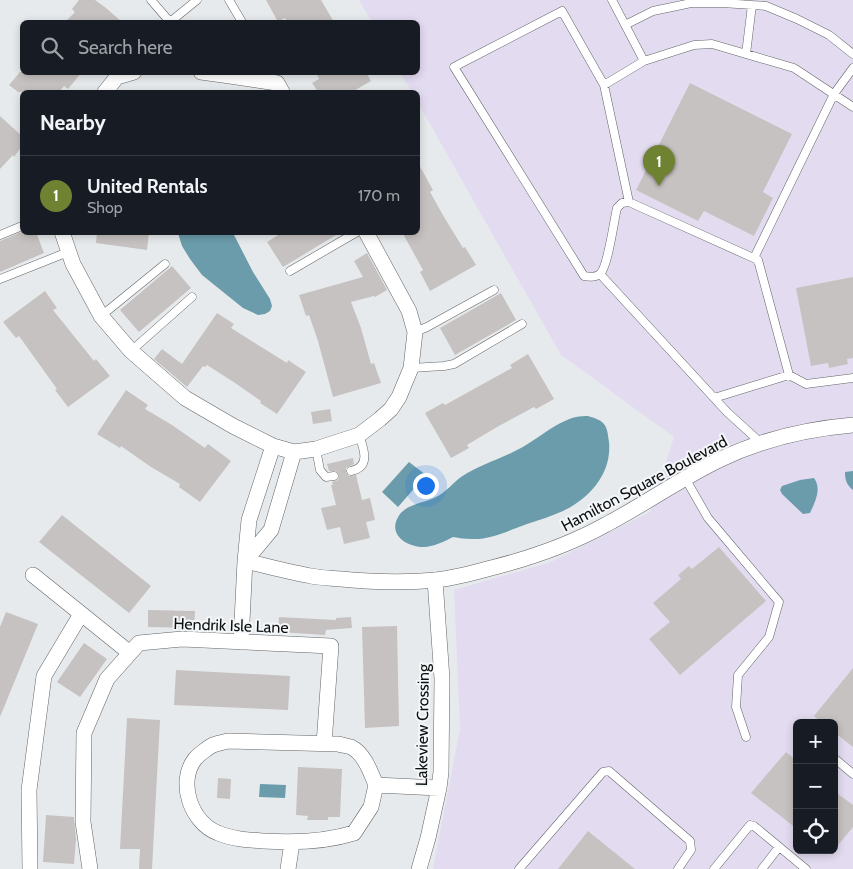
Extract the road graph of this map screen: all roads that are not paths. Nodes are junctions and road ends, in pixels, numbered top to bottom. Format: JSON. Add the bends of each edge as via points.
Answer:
{"nodes":[{"id":1,"x":151,"y":0,"type":"edge"},
{"id":2,"x":197,"y":0,"type":"edge"},
{"id":3,"x":229,"y":0,"type":"edge"},
{"id":4,"x":612,"y":0,"type":"edge"},
{"id":5,"x":752,"y":5,"type":"junction"},
{"id":6,"x":168,"y":20,"type":"edge"},
{"id":7,"x":172,"y":20,"type":"edge"},
{"id":8,"x":241,"y":20,"type":"edge"},
{"id":9,"x":625,"y":25,"type":"junction"},
{"id":10,"x":746,"y":54,"type":"junction"},
{"id":11,"x":853,"y":54,"type":"edge"},
{"id":12,"x":644,"y":61,"type":"junction"},
{"id":13,"x":853,"y":68,"type":"edge"},
{"id":14,"x":119,"y":75,"type":"edge"},
{"id":15,"x":223,"y":75,"type":"edge"},
{"id":16,"x":276,"y":83,"type":"edge"},
{"id":17,"x":604,"y":85,"type":"junction"},
{"id":18,"x":107,"y":90,"type":"edge"},
{"id":19,"x":834,"y":94,"type":"junction"},
{"id":20,"x":853,"y":106,"type":"edge"},
{"id":21,"x":629,"y":202,"type":"junction"},
{"id":22,"x":20,"y":227,"type":"edge"},
{"id":23,"x":0,"y":234,"type":"edge"},
{"id":24,"x":63,"y":235,"type":"edge"},
{"id":25,"x":352,"y":235,"type":"edge"},
{"id":26,"x":368,"y":235,"type":"edge"},
{"id":27,"x":68,"y":252,"type":"junction"},
{"id":28,"x":754,"y":258,"type":"junction"},
{"id":29,"x":165,"y":264,"type":"dead end"},
{"id":30,"x":290,"y":271,"type":"dead end"},
{"id":31,"x":600,"y":274,"type":"junction"},
{"id":32,"x":0,"y":279,"type":"edge"},
{"id":33,"x":494,"y":290,"type":"dead end"},
{"id":34,"x":192,"y":297,"type":"dead end"},
{"id":35,"x":101,"y":316,"type":"junction"},
{"id":36,"x":522,"y":324,"type":"dead end"},
{"id":37,"x":415,"y":332,"type":"junction"},
{"id":38,"x":131,"y":351,"type":"junction"},
{"id":39,"x":411,"y":368,"type":"junction"},
{"id":40,"x":789,"y":375,"type":"junction"},
{"id":41,"x":853,"y":378,"type":"edge"},
{"id":42,"x":714,"y":398,"type":"junction"},
{"id":43,"x":853,"y":425,"type":"edge"},
{"id":44,"x":359,"y":435,"type":"junction"},
{"id":45,"x":761,"y":443,"type":"junction"},
{"id":46,"x":273,"y":446,"type":"junction"},
{"id":47,"x":316,"y":449,"type":"junction"},
{"id":48,"x":294,"y":452,"type":"junction"},
{"id":49,"x":351,"y":471,"type":"dead end"},
{"id":50,"x":334,"y":476,"type":"dead end"},
{"id":51,"x":685,"y":478,"type":"junction"},
{"id":52,"x":245,"y":561,"type":"junction"},
{"id":53,"x":33,"y":575,"type":"dead end"},
{"id":54,"x":435,"y":580,"type":"junction"},
{"id":55,"x":81,"y":614,"type":"junction"},
{"id":56,"x":241,"y":642,"type":"junction"},
{"id":57,"x":130,"y":654,"type":"junction"},
{"id":58,"x":746,"y":737,"type":"dead end"},
{"id":59,"x":324,"y":744,"type":"junction"},
{"id":60,"x":838,"y":761,"type":"edge"},
{"id":61,"x":853,"y":774,"type":"edge"},
{"id":62,"x":376,"y":785,"type":"junction"},
{"id":63,"x":439,"y":788,"type":"junction"},
{"id":64,"x":292,"y":842,"type":"junction"},
{"id":65,"x":780,"y":847,"type":"junction"},
{"id":66,"x":30,"y":869,"type":"edge"},
{"id":67,"x":90,"y":869,"type":"edge"},
{"id":68,"x":288,"y":869,"type":"edge"},
{"id":69,"x":419,"y":869,"type":"edge"},
{"id":70,"x":519,"y":869,"type":"edge"},
{"id":71,"x":678,"y":869,"type":"edge"},
{"id":72,"x":714,"y":869,"type":"edge"},
{"id":73,"x":762,"y":869,"type":"edge"},
{"id":74,"x":806,"y":869,"type":"edge"}],
"edges":[{"from":1,"to":6,"type":"lane"},
{"from":2,"to":7,"type":"lane"},
{"from":3,"to":8,"type":"lane"},
{"from":4,"to":9,"type":"lane"},
{"from":5,"to":9,"type":"lane","via":[[691,3],[653,11]]},
{"from":5,"to":10,"type":"lane"},
{"from":5,"to":11,"type":"lane","via":[[766,6],[797,19],[829,35]]},
{"from":9,"to":12,"type":"lane"},
{"from":10,"to":12,"type":"lane","via":[[712,44],[694,45]]},
{"from":10,"to":19,"type":"lane","via":[[794,68]]},
{"from":12,"to":17,"type":"lane"},
{"from":13,"to":19,"type":"lane"},
{"from":14,"to":18,"type":"street"},
{"from":15,"to":16,"type":"street"},
{"from":17,"to":21,"type":"lane"},
{"from":17,"to":31,"type":"lane","via":[[562,11],[454,67],[584,276]]},
{"from":19,"to":20,"type":"lane"},
{"from":19,"to":28,"type":"lane"},
{"from":21,"to":28,"type":"lane"},
{"from":21,"to":31,"type":"lane","via":[[617,208],[606,265]]},
{"from":22,"to":23,"type":"lane"},
{"from":24,"to":27,"type":"street"},
{"from":25,"to":30,"type":"lane"},
{"from":26,"to":37,"type":"street","via":[[409,311]]},
{"from":27,"to":32,"type":"lane"},
{"from":27,"to":35,"type":"street"},
{"from":28,"to":40,"type":"lane","via":[[758,260]]},
{"from":29,"to":35,"type":"lane"},
{"from":31,"to":42,"type":"lane"},
{"from":33,"to":37,"type":"lane"},
{"from":34,"to":38,"type":"lane"},
{"from":35,"to":38,"type":"street"},
{"from":36,"to":39,"type":"lane","via":[[454,364]]},
{"from":37,"to":39,"type":"street"},
{"from":38,"to":46,"type":"street","via":[[186,398]]},
{"from":39,"to":44,"type":"street","via":[[392,408]]},
{"from":40,"to":41,"type":"lane","via":[[806,384]]},
{"from":40,"to":42,"type":"lane"},
{"from":42,"to":45,"type":"lane"},
{"from":43,"to":45,"type":"street","name":"Hamilton Square Boulevard","via":[[812,430]]},
{"from":44,"to":47,"type":"street"},
{"from":44,"to":49,"type":"lane","via":[[364,448],[364,463],[359,470]]},
{"from":45,"to":51,"type":"street","name":"Hamilton Square Boulevard"},
{"from":46,"to":48,"type":"street"},
{"from":46,"to":52,"type":"street","via":[[249,520]]},
{"from":47,"to":48,"type":"street"},
{"from":47,"to":50,"type":"lane","via":[[320,470],[326,476]]},
{"from":48,"to":52,"type":"street","via":[[271,530]]},
{"from":51,"to":54,"type":"street","name":"Hamilton Square Boulevard","via":[[607,525],[551,550],[511,563]]},
{"from":51,"to":58,"type":"lane","via":[[708,518],[779,602],[769,636],[738,675],[736,707]]},
{"from":52,"to":54,"type":"street","name":"Hamilton Square Boulevard","via":[[321,577],[373,582]]},
{"from":52,"to":56,"type":"street"},
{"from":53,"to":55,"type":"street"},
{"from":54,"to":63,"type":"street","name":"Lakeview Crossing","via":[[442,679]]},
{"from":55,"to":57,"type":"street"},
{"from":55,"to":66,"type":"street","via":[[44,676],[29,790]]},
{"from":56,"to":57,"type":"street","name":"Hendrik Isle Lane","via":[[182,638],[139,643]]},
{"from":56,"to":59,"type":"street","name":"Hendrik Isle Lane","via":[[332,646]]},
{"from":57,"to":67,"type":"street","name":"Hendrik Isle Lane","via":[[107,679],[84,733],[83,822]]},
{"from":59,"to":62,"type":"street","via":[[352,748],[363,758]]},
{"from":59,"to":64,"type":"street","via":[[228,741],[213,745],[195,758],[189,772],[187,792],[191,805],[200,822],[216,833],[240,839]]},
{"from":60,"to":61,"type":"lane"},
{"from":62,"to":63,"type":"street"},
{"from":62,"to":64,"type":"street","via":[[371,806],[354,833],[339,838]]},
{"from":63,"to":69,"type":"street","name":"Lakeview Crossing"},
{"from":64,"to":68,"type":"street"},
{"from":65,"to":72,"type":"lane","via":[[750,825]]},
{"from":65,"to":73,"type":"lane"},
{"from":65,"to":74,"type":"lane"},
{"from":70,"to":71,"type":"lane","via":[[603,772],[608,771],[690,841],[691,850]]}]}
